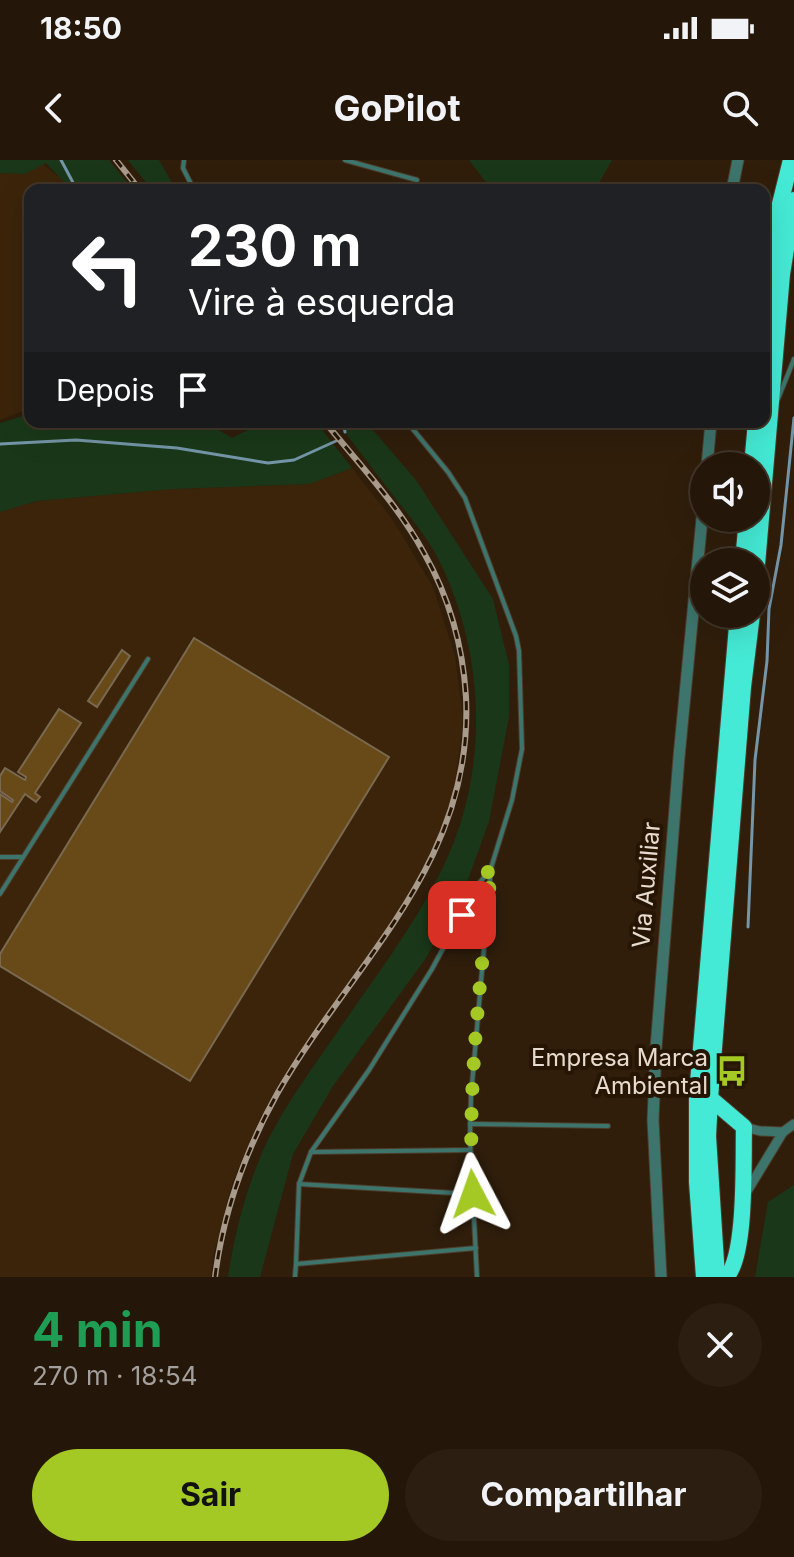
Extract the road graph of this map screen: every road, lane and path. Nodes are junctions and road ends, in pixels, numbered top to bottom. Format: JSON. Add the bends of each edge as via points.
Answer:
{"nodes":[{"id":1,"x":184,"y":160,"type":"edge"},
{"id":2,"x":345,"y":160,"type":"edge"},
{"id":3,"x":738,"y":160,"type":"edge"},
{"id":4,"x":791,"y":160,"type":"edge"},
{"id":5,"x":417,"y":180,"type":"dead end"},
{"id":6,"x":191,"y":184,"type":"edge"},
{"id":7,"x":733,"y":184,"type":"edge"},
{"id":8,"x":794,"y":200,"type":"edge"},
{"id":9,"x":770,"y":273,"type":"edge"},
{"id":10,"x":794,"y":359,"type":"edge"},
{"id":11,"x":770,"y":365,"type":"edge"},
{"id":12,"x":770,"y":408,"type":"edge"},
{"id":13,"x":412,"y":428,"type":"edge"},
{"id":14,"x":710,"y":428,"type":"edge"},
{"id":15,"x":761,"y":428,"type":"edge"},
{"id":16,"x":762,"y":428,"type":"edge"},
{"id":17,"x":708,"y":452,"type":"edge"},
{"id":18,"x":755,"y":452,"type":"edge"},
{"id":19,"x":701,"y":532,"type":"edge"},
{"id":20,"x":757,"y":548,"type":"edge"},
{"id":21,"x":737,"y":628,"type":"edge"},
{"id":22,"x":750,"y":628,"type":"edge"},
{"id":23,"x":148,"y":659,"type":"dead end"},
{"id":24,"x":0,"y":857,"type":"edge"},
{"id":25,"x":23,"y":857,"type":"junction"},
{"id":26,"x":491,"y":868,"type":"junction"},
{"id":27,"x":0,"y":894,"type":"edge"},
{"id":28,"x":710,"y":1098,"type":"junction"},
{"id":29,"x":470,"y":1124,"type":"junction"},
{"id":30,"x":794,"y":1124,"type":"edge"},
{"id":31,"x":608,"y":1126,"type":"dead end"},
{"id":32,"x":744,"y":1127,"type":"junction"},
{"id":33,"x":783,"y":1132,"type":"junction"},
{"id":34,"x":470,"y":1150,"type":"junction"},
{"id":35,"x":311,"y":1152,"type":"junction"},
{"id":36,"x":299,"y":1184,"type":"junction"},
{"id":37,"x":473,"y":1194,"type":"junction"},
{"id":38,"x":742,"y":1200,"type":"junction"},
{"id":39,"x":476,"y":1248,"type":"junction"},
{"id":40,"x":296,"y":1264,"type":"junction"},
{"id":41,"x":295,"y":1277,"type":"edge"},
{"id":42,"x":477,"y":1277,"type":"edge"},
{"id":43,"x":661,"y":1277,"type":"edge"},
{"id":44,"x":704,"y":1277,"type":"edge"},
{"id":45,"x":717,"y":1277,"type":"edge"},
{"id":46,"x":726,"y":1277,"type":"edge"}],
"edges":[{"from":1,"to":6,"type":"lane"},
{"from":2,"to":5,"type":"lane"},
{"from":3,"to":7,"type":"street"},
{"from":4,"to":9,"type":"highway"},
{"from":8,"to":11,"type":"highway"},
{"from":10,"to":12,"type":"lane"},
{"from":13,"to":26,"type":"lane","via":[[465,498],[519,651],[522,749]]},
{"from":14,"to":17,"type":"street"},
{"from":15,"to":18,"type":"highway"},
{"from":16,"to":20,"type":"highway"},
{"from":19,"to":43,"type":"street","name":"Via Auxiliar","via":[[656,1048],[653,1120]]},
{"from":21,"to":44,"type":"highway","via":[[697,1095]]},
{"from":22,"to":28,"type":"highway"},
{"from":23,"to":25,"type":"lane"},
{"from":24,"to":25,"type":"lane"},
{"from":25,"to":27,"type":"lane"},
{"from":26,"to":29,"type":"lane"},
{"from":26,"to":35,"type":"lane","via":[[369,1070]]},
{"from":28,"to":32,"type":"highway"},
{"from":28,"to":45,"type":"highway"},
{"from":29,"to":31,"type":"lane"},
{"from":29,"to":34,"type":"lane"},
{"from":30,"to":33,"type":"street"},
{"from":32,"to":33,"type":"street"},
{"from":32,"to":38,"type":"highway"},
{"from":33,"to":38,"type":"street"},
{"from":34,"to":35,"type":"lane"},
{"from":34,"to":37,"type":"lane"},
{"from":35,"to":36,"type":"lane"},
{"from":36,"to":37,"type":"lane"},
{"from":36,"to":40,"type":"lane"},
{"from":37,"to":39,"type":"lane"},
{"from":38,"to":46,"type":"highway","via":[[738,1251]]},
{"from":39,"to":40,"type":"lane"},
{"from":39,"to":42,"type":"lane"},
{"from":40,"to":41,"type":"lane"}]}
